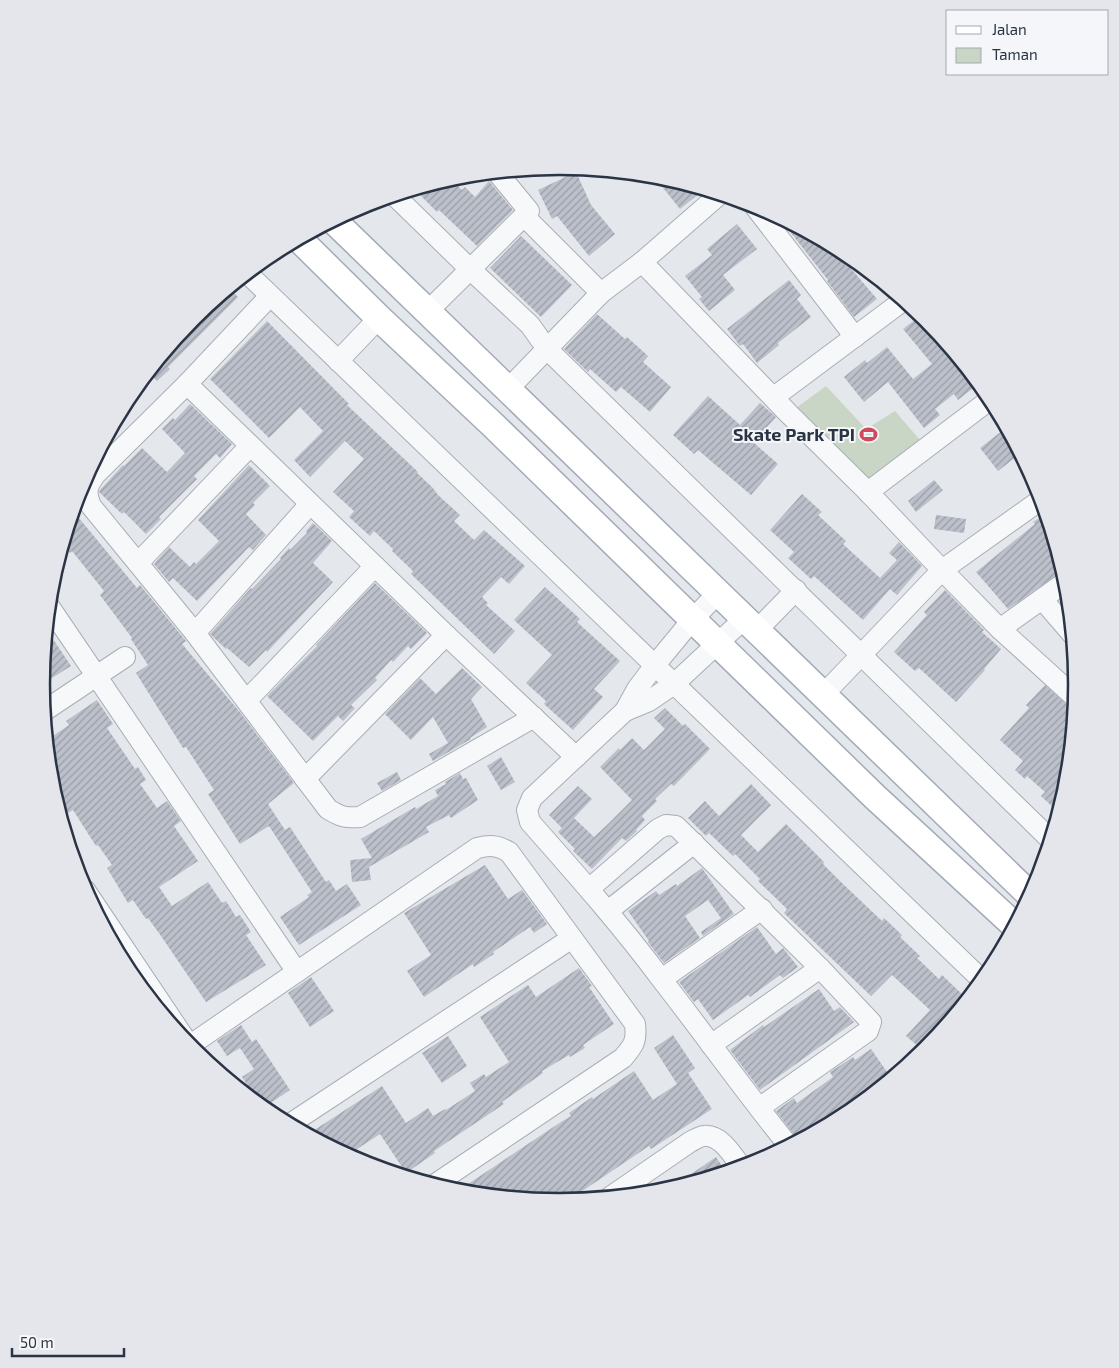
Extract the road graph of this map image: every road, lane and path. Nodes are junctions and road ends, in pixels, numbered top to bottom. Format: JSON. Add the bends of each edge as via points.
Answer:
{"nodes":[{"id":1,"x":502,"y":178,"type":"edge"},
{"id":2,"x":714,"y":199,"type":"edge"},
{"id":3,"x":400,"y":201,"type":"edge"},
{"id":4,"x":524,"y":216,"type":"junction"},
{"id":5,"x":763,"y":217,"type":"edge"},
{"id":6,"x":338,"y":225,"type":"edge"},
{"id":7,"x":304,"y":244,"type":"edge"},
{"id":8,"x":642,"y":262,"type":"junction"},
{"id":9,"x":471,"y":270,"type":"junction"},
{"id":10,"x":252,"y":278,"type":"edge"},
{"id":11,"x":601,"y":293,"type":"junction"},
{"id":12,"x":272,"y":299,"type":"junction"},
{"id":13,"x":898,"y":304,"type":"edge"},
{"id":14,"x":428,"y":311,"type":"junction"},
{"id":15,"x":378,"y":318,"type":"junction"},
{"id":16,"x":855,"y":337,"type":"junction"},
{"id":17,"x":547,"y":349,"type":"junction"},
{"id":18,"x":338,"y":360,"type":"junction"},
{"id":19,"x":190,"y":387,"type":"junction"},
{"id":20,"x":512,"y":394,"type":"junction"},
{"id":21,"x":774,"y":397,"type":"junction"},
{"id":22,"x":985,"y":404,"type":"edge"},
{"id":23,"x":493,"y":425,"type":"junction"},
{"id":24,"x":250,"y":446,"type":"junction"},
{"id":25,"x":96,"y":474,"type":"edge"},
{"id":26,"x":868,"y":492,"type":"junction"},
{"id":27,"x":87,"y":494,"type":"edge"},
{"id":28,"x":310,"y":504,"type":"junction"},
{"id":29,"x":1036,"y":504,"type":"edge"},
{"id":30,"x":138,"y":563,"type":"junction"},
{"id":31,"x":375,"y":566,"type":"junction"},
{"id":32,"x":942,"y":570,"type":"junction"},
{"id":33,"x":1059,"y":587,"type":"edge"},
{"id":34,"x":796,"y":590,"type":"junction"},
{"id":35,"x":718,"y":593,"type":"junction"},
{"id":36,"x":1042,"y":599,"type":"junction"},
{"id":37,"x":55,"y":614,"type":"edge"},
{"id":38,"x":692,"y":620,"type":"junction"},
{"id":39,"x":1065,"y":621,"type":"edge"},
{"id":40,"x":751,"y":624,"type":"junction"},
{"id":41,"x":1000,"y":629,"type":"junction"},
{"id":42,"x":195,"y":633,"type":"junction"},
{"id":43,"x":446,"y":635,"type":"junction"},
{"id":44,"x":718,"y":644,"type":"junction"},
{"id":45,"x":862,"y":654,"type":"junction"},
{"id":46,"x":125,"y":657,"type":"dead end"},
{"id":47,"x":655,"y":665,"type":"junction"},
{"id":48,"x":97,"y":675,"type":"junction"},
{"id":49,"x":674,"y":684,"type":"junction"},
{"id":50,"x":1069,"y":691,"type":"edge"},
{"id":51,"x":823,"y":695,"type":"junction"},
{"id":52,"x":247,"y":700,"type":"junction"},
{"id":53,"x":51,"y":706,"type":"edge"},
{"id":54,"x":625,"y":711,"type":"junction"},
{"id":55,"x":534,"y":717,"type":"junction"},
{"id":56,"x":576,"y":757,"type":"junction"},
{"id":57,"x":902,"y":772,"type":"junction"},
{"id":58,"x":305,"y":779,"type":"junction"},
{"id":59,"x":874,"y":797,"type":"junction"},
{"id":60,"x":1046,"y":835,"type":"edge"},
{"id":61,"x":694,"y":843,"type":"junction"},
{"id":62,"x":589,"y":889,"type":"junction"},
{"id":63,"x":1025,"y":890,"type":"edge"},
{"id":64,"x":762,"y":909,"type":"junction"},
{"id":65,"x":608,"y":911,"type":"junction"},
{"id":66,"x":1010,"y":921,"type":"edge"},
{"id":67,"x":572,"y":938,"type":"junction"},
{"id":68,"x":118,"y":940,"type":"edge"},
{"id":69,"x":820,"y":968,"type":"junction"},
{"id":70,"x":297,"y":972,"type":"junction"},
{"id":71,"x":977,"y":975,"type":"edge"},
{"id":72,"x":662,"y":979,"type":"junction"},
{"id":73,"x":155,"y":994,"type":"edge"},
{"id":74,"x":197,"y":1041,"type":"edge"},
{"id":75,"x":711,"y":1045,"type":"junction"},
{"id":76,"x":758,"y":1108,"type":"junction"},
{"id":77,"x":296,"y":1120,"type":"edge"},
{"id":78,"x":785,"y":1141,"type":"edge"},
{"id":79,"x":737,"y":1161,"type":"edge"},
{"id":80,"x":442,"y":1180,"type":"edge"},
{"id":81,"x":621,"y":1189,"type":"edge"}],
"edges":[{"from":1,"to":4,"type":"street","via":[[529,210]]},
{"from":2,"to":8,"type":"street"},
{"from":3,"to":9,"type":"street"},
{"from":4,"to":9,"type":"street"},
{"from":4,"to":11,"type":"street"},
{"from":5,"to":16,"type":"street"},
{"from":6,"to":14,"type":"main road"},
{"from":7,"to":15,"type":"main road"},
{"from":8,"to":11,"type":"street"},
{"from":8,"to":21,"type":"street"},
{"from":9,"to":14,"type":"street"},
{"from":9,"to":17,"type":"street","via":[[530,325]]},
{"from":10,"to":12,"type":"street"},
{"from":11,"to":17,"type":"street"},
{"from":12,"to":18,"type":"street"},
{"from":12,"to":19,"type":"street"},
{"from":13,"to":16,"type":"street"},
{"from":14,"to":20,"type":"main road"},
{"from":15,"to":18,"type":"street"},
{"from":15,"to":23,"type":"main road"},
{"from":16,"to":21,"type":"street"},
{"from":17,"to":20,"type":"street"},
{"from":17,"to":34,"type":"street"},
{"from":18,"to":47,"type":"street"},
{"from":19,"to":24,"type":"street"},
{"from":19,"to":25,"type":"street"},
{"from":20,"to":23,"type":"main road"},
{"from":20,"to":35,"type":"main road"},
{"from":21,"to":26,"type":"street"},
{"from":22,"to":26,"type":"street"},
{"from":23,"to":38,"type":"main road"},
{"from":24,"to":28,"type":"street"},
{"from":24,"to":30,"type":"street"},
{"from":26,"to":32,"type":"street"},
{"from":27,"to":30,"type":"street","via":[[90,506]]},
{"from":28,"to":31,"type":"street"},
{"from":28,"to":42,"type":"street"},
{"from":29,"to":32,"type":"street"},
{"from":30,"to":42,"type":"street"},
{"from":31,"to":43,"type":"street"},
{"from":31,"to":52,"type":"street"},
{"from":32,"to":41,"type":"street"},
{"from":32,"to":45,"type":"street"},
{"from":33,"to":36,"type":"street"},
{"from":34,"to":40,"type":"street"},
{"from":34,"to":45,"type":"street"},
{"from":35,"to":38,"type":"street"},
{"from":35,"to":40,"type":"main road"},
{"from":36,"to":39,"type":"street"},
{"from":36,"to":41,"type":"street"},
{"from":37,"to":48,"type":"street"},
{"from":38,"to":44,"type":"main road"},
{"from":38,"to":47,"type":"street"},
{"from":40,"to":44,"type":"street"},
{"from":40,"to":51,"type":"main road"},
{"from":41,"to":50,"type":"street"},
{"from":42,"to":52,"type":"street"},
{"from":43,"to":55,"type":"street"},
{"from":43,"to":58,"type":"street"},
{"from":44,"to":49,"type":"street"},
{"from":44,"to":59,"type":"main road"},
{"from":45,"to":51,"type":"street"},
{"from":45,"to":60,"type":"street"},
{"from":46,"to":48,"type":"street"},
{"from":47,"to":49,"type":"street"},
{"from":47,"to":54,"type":"street"},
{"from":48,"to":53,"type":"street"},
{"from":48,"to":70,"type":"street"},
{"from":49,"to":54,"type":"street","via":[[649,701]]},
{"from":49,"to":71,"type":"street"},
{"from":51,"to":57,"type":"main road"},
{"from":52,"to":58,"type":"street"},
{"from":54,"to":56,"type":"street"},
{"from":55,"to":56,"type":"street"},
{"from":55,"to":58,"type":"street","via":[[360,817],[339,816],[328,809]]},
{"from":56,"to":62,"type":"street","via":[[532,798],[527,810],[530,822]]},
{"from":57,"to":59,"type":"main road"},
{"from":57,"to":63,"type":"main road"},
{"from":59,"to":66,"type":"main road"},
{"from":61,"to":62,"type":"street","via":[[676,826],[666,825]]},
{"from":61,"to":64,"type":"street"},
{"from":61,"to":65,"type":"street"},
{"from":62,"to":65,"type":"street"},
{"from":64,"to":69,"type":"street"},
{"from":64,"to":72,"type":"street"},
{"from":65,"to":72,"type":"street"},
{"from":67,"to":70,"type":"street","via":[[508,852],[490,845],[477,848]]},
{"from":67,"to":77,"type":"street"},
{"from":67,"to":80,"type":"street","via":[[635,1024],[636,1037],[632,1048],[623,1058]]},
{"from":68,"to":73,"type":"street"},
{"from":69,"to":75,"type":"street"},
{"from":69,"to":76,"type":"street","via":[[871,1022],[871,1027]]},
{"from":70,"to":74,"type":"street"},
{"from":72,"to":75,"type":"street"},
{"from":75,"to":76,"type":"street"},
{"from":76,"to":78,"type":"street"},
{"from":79,"to":81,"type":"street","via":[[714,1136],[703,1136]]}]}
